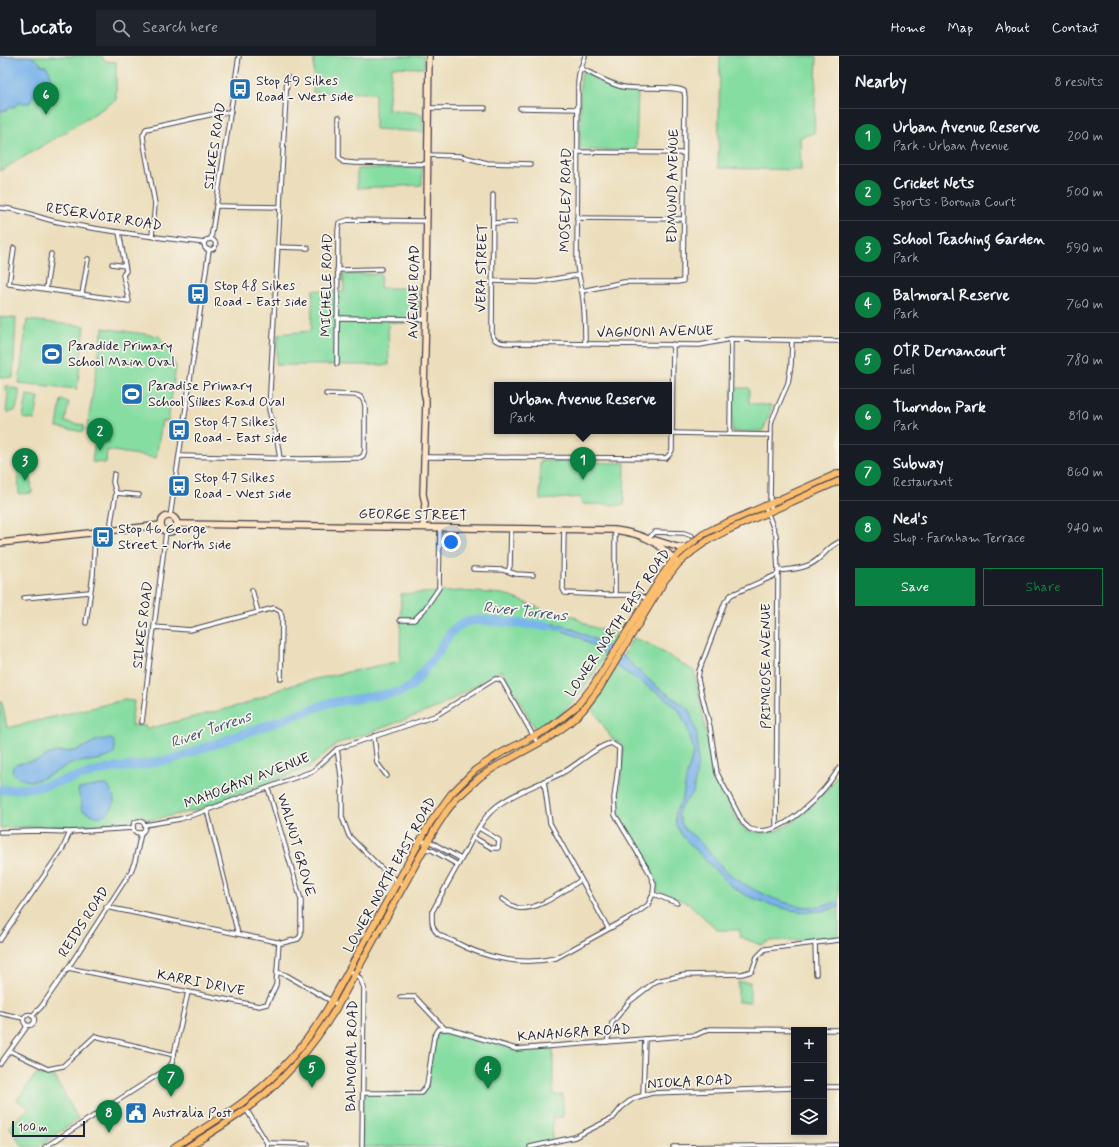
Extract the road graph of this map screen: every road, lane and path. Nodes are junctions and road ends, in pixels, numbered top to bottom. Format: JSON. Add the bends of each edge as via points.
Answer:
{"nodes":[{"id":1,"x":239,"y":56,"type":"edge"},
{"id":2,"x":429,"y":56,"type":"edge"},
{"id":3,"x":585,"y":56,"type":"edge"},
{"id":4,"x":580,"y":68,"type":"junction"},
{"id":5,"x":287,"y":77,"type":"dead end"},
{"id":6,"x":428,"y":108,"type":"junction"},
{"id":7,"x":485,"y":108,"type":"dead end"},
{"id":8,"x":520,"y":108,"type":"dead end"},
{"id":9,"x":578,"y":109,"type":"junction"},
{"id":10,"x":231,"y":112,"type":"junction"},
{"id":11,"x":339,"y":117,"type":"dead end"},
{"id":12,"x":578,"y":152,"type":"junction"},
{"id":13,"x":684,"y":153,"type":"junction"},
{"id":14,"x":427,"y":156,"type":"junction"},
{"id":15,"x":427,"y":164,"type":"junction"},
{"id":16,"x":530,"y":164,"type":"dead end"},
{"id":17,"x":493,"y":195,"type":"dead end"},
{"id":18,"x":217,"y":206,"type":"junction"},
{"id":19,"x":0,"y":208,"type":"edge"},
{"id":20,"x":280,"y":208,"type":"junction"},
{"id":21,"x":577,"y":218,"type":"junction"},
{"id":22,"x":683,"y":219,"type":"junction"},
{"id":23,"x":427,"y":221,"type":"junction"},
{"id":24,"x":515,"y":222,"type":"dead end"},
{"id":25,"x":493,"y":223,"type":"junction"},
{"id":26,"x":119,"y":232,"type":"junction"},
{"id":27,"x":152,"y":236,"type":"junction"},
{"id":28,"x":211,"y":239,"type":"junction"},
{"id":29,"x":204,"y":243,"type":"junction"},
{"id":30,"x":278,"y":247,"type":"junction"},
{"id":31,"x":14,"y":248,"type":"dead end"},
{"id":32,"x":308,"y":248,"type":"dead end"},
{"id":33,"x":209,"y":250,"type":"junction"},
{"id":34,"x":51,"y":254,"type":"dead end"},
{"id":35,"x":88,"y":259,"type":"dead end"},
{"id":36,"x":112,"y":264,"type":"dead end"},
{"id":37,"x":125,"y":266,"type":"junction"},
{"id":38,"x":381,"y":269,"type":"dead end"},
{"id":39,"x":338,"y":270,"type":"junction"},
{"id":40,"x":578,"y":275,"type":"junction"},
{"id":41,"x":493,"y":281,"type":"junction"},
{"id":42,"x":46,"y":289,"type":"junction"},
{"id":43,"x":582,"y":291,"type":"junction"},
{"id":44,"x":82,"y":294,"type":"junction"},
{"id":45,"x":337,"y":318,"type":"junction"},
{"id":46,"x":426,"y":319,"type":"junction"},
{"id":47,"x":731,"y":339,"type":"junction"},
{"id":48,"x":495,"y":341,"type":"joint"},
{"id":49,"x":792,"y":341,"type":"junction"},
{"id":50,"x":839,"y":341,"type":"edge"},
{"id":51,"x":585,"y":344,"type":"junction"},
{"id":52,"x":673,"y":344,"type":"junction"},
{"id":53,"x":337,"y":364,"type":"dead end"},
{"id":54,"x":671,"y":382,"type":"edge"},
{"id":55,"x":326,"y":394,"type":"dead end"},
{"id":56,"x":672,"y":433,"type":"joint"},
{"id":57,"x":730,"y":434,"type":"junction"},
{"id":58,"x":770,"y":435,"type":"junction"},
{"id":59,"x":180,"y":456,"type":"junction"},
{"id":60,"x":424,"y":457,"type":"junction"},
{"id":61,"x":280,"y":459,"type":"junction"},
{"id":62,"x":839,"y":473,"type":"edge"},
{"id":63,"x":114,"y":474,"type":"dead end"},
{"id":64,"x":839,"y":481,"type":"edge"},
{"id":65,"x":116,"y":493,"type":"junction"},
{"id":66,"x":139,"y":495,"type":"dead end"},
{"id":67,"x":768,"y":508,"type":"junction"},
{"id":68,"x":170,"y":517,"type":"junction"},
{"id":69,"x":177,"y":524,"type":"junction"},
{"id":70,"x":161,"y":526,"type":"junction"},
{"id":71,"x":423,"y":527,"type":"junction"},
{"id":72,"x":440,"y":527,"type":"junction"},
{"id":73,"x":510,"y":528,"type":"junction"},
{"id":74,"x":564,"y":529,"type":"junction"},
{"id":75,"x":615,"y":530,"type":"junction"},
{"id":76,"x":112,"y":531,"type":"junction"},
{"id":77,"x":166,"y":532,"type":"junction"},
{"id":78,"x":95,"y":533,"type":"junction"},
{"id":79,"x":692,"y":536,"type":"dead end"},
{"id":80,"x":649,"y":538,"type":"junction"},
{"id":81,"x":839,"y":542,"type":"edge"},
{"id":82,"x":0,"y":543,"type":"edge"},
{"id":83,"x":686,"y":548,"type":"junction"},
{"id":84,"x":674,"y":558,"type":"junction"},
{"id":85,"x":678,"y":564,"type":"junction"},
{"id":86,"x":473,"y":569,"type":"dead end"},
{"id":87,"x":508,"y":571,"type":"junction"},
{"id":88,"x":778,"y":572,"type":"junction"},
{"id":89,"x":533,"y":575,"type":"dead end"},
{"id":90,"x":252,"y":590,"type":"dead end"},
{"id":91,"x":90,"y":592,"type":"junction"},
{"id":92,"x":615,"y":595,"type":"junction"},
{"id":93,"x":24,"y":598,"type":"dead end"},
{"id":94,"x":649,"y":601,"type":"junction"},
{"id":95,"x":258,"y":612,"type":"junction"},
{"id":96,"x":400,"y":620,"type":"dead end"},
{"id":97,"x":86,"y":623,"type":"dead end"},
{"id":98,"x":154,"y":626,"type":"junction"},
{"id":99,"x":603,"y":675,"type":"junction"},
{"id":100,"x":281,"y":679,"type":"dead end"},
{"id":101,"x":142,"y":722,"type":"dead end"},
{"id":102,"x":374,"y":736,"type":"junction"},
{"id":103,"x":534,"y":737,"type":"junction"},
{"id":104,"x":538,"y":744,"type":"junction"},
{"id":105,"x":337,"y":749,"type":"junction"},
{"id":106,"x":839,"y":768,"type":"edge"},
{"id":107,"x":387,"y":776,"type":"dead end"},
{"id":108,"x":544,"y":781,"type":"junction"},
{"id":109,"x":268,"y":788,"type":"junction"},
{"id":110,"x":207,"y":810,"type":"junction"},
{"id":111,"x":146,"y":825,"type":"junction"},
{"id":112,"x":133,"y":828,"type":"junction"},
{"id":113,"x":479,"y":828,"type":"junction"},
{"id":114,"x":776,"y":828,"type":"junction"},
{"id":115,"x":0,"y":832,"type":"edge"},
{"id":116,"x":70,"y":832,"type":"junction"},
{"id":117,"x":140,"y":833,"type":"junction"},
{"id":118,"x":473,"y":837,"type":"junction"},
{"id":119,"x":429,"y":841,"type":"junction"},
{"id":120,"x":420,"y":842,"type":"junction"},
{"id":121,"x":424,"y":849,"type":"junction"},
{"id":122,"x":461,"y":859,"type":"junction"},
{"id":123,"x":458,"y":865,"type":"junction"},
{"id":124,"x":581,"y":880,"type":"junction"},
{"id":125,"x":401,"y":885,"type":"junction"},
{"id":126,"x":654,"y":894,"type":"junction"},
{"id":127,"x":502,"y":899,"type":"dead end"},
{"id":128,"x":677,"y":903,"type":"dead end"},
{"id":129,"x":106,"y":907,"type":"junction"},
{"id":130,"x":608,"y":928,"type":"junction"},
{"id":131,"x":238,"y":934,"type":"junction"},
{"id":132,"x":0,"y":940,"type":"edge"},
{"id":133,"x":839,"y":940,"type":"edge"},
{"id":134,"x":280,"y":942,"type":"junction"},
{"id":135,"x":815,"y":942,"type":"junction"},
{"id":136,"x":68,"y":968,"type":"junction"},
{"id":137,"x":350,"y":970,"type":"junction"},
{"id":138,"x":277,"y":972,"type":"junction"},
{"id":139,"x":356,"y":974,"type":"junction"},
{"id":140,"x":816,"y":974,"type":"dead end"},
{"id":141,"x":188,"y":992,"type":"junction"},
{"id":142,"x":400,"y":997,"type":"dead end"},
{"id":143,"x":332,"y":1001,"type":"junction"},
{"id":144,"x":338,"y":1004,"type":"junction"},
{"id":145,"x":0,"y":1013,"type":"edge"},
{"id":146,"x":32,"y":1016,"type":"junction"},
{"id":147,"x":23,"y":1018,"type":"junction"},
{"id":148,"x":26,"y":1025,"type":"junction"},
{"id":149,"x":446,"y":1029,"type":"junction"},
{"id":150,"x":839,"y":1030,"type":"edge"},
{"id":151,"x":645,"y":1039,"type":"junction"},
{"id":152,"x":607,"y":1042,"type":"junction"},
{"id":153,"x":10,"y":1051,"type":"junction"},
{"id":154,"x":174,"y":1055,"type":"junction"},
{"id":155,"x":0,"y":1064,"type":"edge"},
{"id":156,"x":827,"y":1087,"type":"edge"},
{"id":157,"x":839,"y":1087,"type":"edge"},
{"id":158,"x":791,"y":1088,"type":"edge"},
{"id":159,"x":362,"y":1093,"type":"junction"},
{"id":160,"x":643,"y":1095,"type":"junction"},
{"id":161,"x":246,"y":1109,"type":"junction"},
{"id":162,"x":308,"y":1144,"type":"dead end"},
{"id":163,"x":267,"y":1145,"type":"edge"},
{"id":164,"x":839,"y":1145,"type":"edge"},
{"id":165,"x":709,"y":1146,"type":"edge"},
{"id":166,"x":45,"y":1147,"type":"edge"},
{"id":167,"x":174,"y":1147,"type":"edge"},
{"id":168,"x":188,"y":1147,"type":"edge"},
{"id":169,"x":362,"y":1147,"type":"edge"},
{"id":170,"x":530,"y":1147,"type":"edge"},
{"id":171,"x":673,"y":1147,"type":"edge"}],
"edges":[{"from":1,"to":10,"type":"street","name":"SILKES ROAD"},
{"from":2,"to":6,"type":"street","name":"AVENUE ROAD"},
{"from":3,"to":4,"type":"street","name":"MOSELEY ROAD"},
{"from":4,"to":9,"type":"street","name":"MOSELEY ROAD"},
{"from":4,"to":13,"type":"street","name":"EDMUND AVENUE","via":[[622,87],[679,88],[684,91]]},
{"from":5,"to":20,"type":"street"},
{"from":6,"to":7,"type":"street"},
{"from":6,"to":14,"type":"street","name":"AVENUE ROAD"},
{"from":8,"to":9,"type":"street"},
{"from":9,"to":12,"type":"street","name":"MOSELEY ROAD"},
{"from":10,"to":18,"type":"street","name":"SILKES ROAD"},
{"from":10,"to":27,"type":"street","via":[[146,129],[143,135],[144,144],[155,204]]},
{"from":11,"to":15,"type":"street","via":[[339,152],[343,162]]},
{"from":12,"to":13,"type":"street"},
{"from":12,"to":21,"type":"street","name":"MOSELEY ROAD"},
{"from":13,"to":22,"type":"street","name":"EDMUND AVENUE"},
{"from":14,"to":15,"type":"street","name":"AVENUE ROAD"},
{"from":14,"to":16,"type":"street","via":[[460,156],[487,163]]},
{"from":15,"to":23,"type":"street","name":"AVENUE ROAD"},
{"from":17,"to":25,"type":"street","name":"VERA STREET"},
{"from":18,"to":20,"type":"street"},
{"from":18,"to":28,"type":"street","name":"SILKES ROAD"},
{"from":19,"to":26,"type":"street","name":"RESERVOIR ROAD","via":[[58,222]]},
{"from":20,"to":30,"type":"street"},
{"from":21,"to":22,"type":"street"},
{"from":21,"to":40,"type":"street","name":"MOSELEY ROAD"},
{"from":22,"to":43,"type":"street","name":"EDMUND AVENUE","via":[[683,281],[624,282]]},
{"from":23,"to":39,"type":"street","name":"MICHELE ROAD","via":[[339,223]]},
{"from":23,"to":46,"type":"street","name":"AVENUE ROAD"},
{"from":24,"to":25,"type":"street"},
{"from":25,"to":41,"type":"street","name":"VERA STREET"},
{"from":26,"to":27,"type":"street","name":"RESERVOIR ROAD"},
{"from":26,"to":37,"type":"street"},
{"from":27,"to":29,"type":"street","name":"RESERVOIR ROAD"},
{"from":28,"to":29,"type":"street"},
{"from":28,"to":33,"type":"street","via":[[215,240],[216,244],[213,250]]},
{"from":29,"to":33,"type":"street"},
{"from":30,"to":32,"type":"street"},
{"from":30,"to":61,"type":"street","via":[[269,410]]},
{"from":31,"to":42,"type":"street","via":[[9,284]]},
{"from":33,"to":59,"type":"street"},
{"from":34,"to":42,"type":"street"},
{"from":35,"to":44,"type":"street"},
{"from":36,"to":37,"type":"street"},
{"from":37,"to":44,"type":"street","via":[[126,271],[123,275],[129,301]]},
{"from":38,"to":39,"type":"street"},
{"from":39,"to":45,"type":"street","name":"MICHELE ROAD"},
{"from":40,"to":41,"type":"street","via":[[537,282]]},
{"from":40,"to":43,"type":"street","name":"MOSELEY ROAD"},
{"from":41,"to":48,"type":"street","name":"VERA STREET","via":[[492,337]]},
{"from":42,"to":44,"type":"street"},
{"from":43,"to":51,"type":"street","name":"MOSELEY ROAD"},
{"from":45,"to":46,"type":"street"},
{"from":45,"to":53,"type":"street","name":"MICHELE ROAD"},
{"from":46,"to":60,"type":"street","name":"AVENUE ROAD"},
{"from":47,"to":49,"type":"street","name":"VAGNONI AVENUE"},
{"from":47,"to":52,"type":"street","name":"VAGNONI AVENUE","via":[[708,344]]},
{"from":47,"to":57,"type":"street"},
{"from":48,"to":51,"type":"street","name":"VAGNONI AVENUE"},
{"from":49,"to":50,"type":"street","name":"VAGNONI AVENUE"},
{"from":49,"to":58,"type":"street","via":[[788,382],[772,420]]},
{"from":51,"to":52,"type":"street","name":"VAGNONI AVENUE"},
{"from":52,"to":54,"type":"street"},
{"from":55,"to":61,"type":"street","via":[[359,395],[364,399],[363,456],[354,459]]},
{"from":56,"to":57,"type":"street"},
{"from":56,"to":60,"type":"street","via":[[672,450],[666,458],[661,459]]},
{"from":57,"to":58,"type":"street"},
{"from":58,"to":67,"type":"street"},
{"from":59,"to":61,"type":"street"},
{"from":59,"to":68,"type":"street"},
{"from":60,"to":71,"type":"street","name":"AVENUE ROAD"},
{"from":62,"to":67,"type":"main road","name":"LOWER NORTH EAST ROAD"},
{"from":63,"to":65,"type":"street"},
{"from":64,"to":67,"type":"main road","name":"LOWER NORTH EAST ROAD"},
{"from":65,"to":66,"type":"street"},
{"from":65,"to":76,"type":"street"},
{"from":67,"to":83,"type":"main road","name":"LOWER NORTH EAST ROAD","via":[[710,531]]},
{"from":67,"to":85,"type":"main road","name":"LOWER NORTH EAST ROAD","via":[[710,539]]},
{"from":67,"to":88,"type":"street","name":"PRIMROSE AVENUE","via":[[776,536]]},
{"from":68,"to":69,"type":"street","via":[[175,519]]},
{"from":68,"to":70,"type":"street","via":[[164,518]]},
{"from":69,"to":71,"type":"street","name":"GEORGE STREET"},
{"from":69,"to":77,"type":"street","via":[[174,530]]},
{"from":70,"to":76,"type":"street"},
{"from":70,"to":77,"type":"street"},
{"from":71,"to":72,"type":"street","name":"GEORGE STREET"},
{"from":72,"to":73,"type":"street","name":"GEORGE STREET"},
{"from":72,"to":96,"type":"street","via":[[439,588],[414,620]]},
{"from":73,"to":74,"type":"street","name":"GEORGE STREET"},
{"from":73,"to":87,"type":"street"},
{"from":74,"to":75,"type":"street","name":"GEORGE STREET"},
{"from":74,"to":92,"type":"street","via":[[565,593]]},
{"from":75,"to":80,"type":"street","name":"GEORGE STREET"},
{"from":75,"to":92,"type":"street"},
{"from":76,"to":78,"type":"street"},
{"from":77,"to":98,"type":"street","name":"SILKES ROAD"},
{"from":78,"to":82,"type":"street"},
{"from":78,"to":91,"type":"street"},
{"from":79,"to":80,"type":"street","via":[[684,533],[655,532]]},
{"from":80,"to":83,"type":"street","name":"GEORGE STREET"},
{"from":80,"to":84,"type":"street","name":"GEORGE STREET"},
{"from":81,"to":88,"type":"street","via":[[830,546],[816,561],[802,568]]},
{"from":83,"to":84,"type":"main road","name":"LOWER NORTH EAST ROAD"},
{"from":84,"to":85,"type":"street","name":"GEORGE STREET"},
{"from":84,"to":94,"type":"main road","name":"LOWER NORTH EAST ROAD"},
{"from":85,"to":94,"type":"main road","name":"LOWER NORTH EAST ROAD"},
{"from":86,"to":87,"type":"street"},
{"from":87,"to":89,"type":"street"},
{"from":88,"to":114,"type":"street","name":"PRIMROSE AVENUE"},
{"from":88,"to":114,"type":"street","via":[[731,595],[725,602],[698,680],[710,727],[717,773],[724,787],[743,823],[750,829]]},
{"from":90,"to":95,"type":"street"},
{"from":91,"to":93,"type":"street"},
{"from":91,"to":97,"type":"street"},
{"from":92,"to":94,"type":"street","via":[[641,596]]},
{"from":94,"to":99,"type":"main road","name":"LOWER NORTH EAST ROAD"},
{"from":95,"to":98,"type":"street","via":[[190,630]]},
{"from":95,"to":100,"type":"street","via":[[274,608],[280,611]]},
{"from":98,"to":101,"type":"street","name":"SILKES ROAD"},
{"from":99,"to":103,"type":"main road","name":"LOWER NORTH EAST ROAD","via":[[569,713],[554,726]]},
{"from":99,"to":104,"type":"main road","name":"LOWER NORTH EAST ROAD","via":[[591,700],[576,717]]},
{"from":102,"to":103,"type":"street","name":"MAHOGANY AVENUE","via":[[435,716],[495,679],[499,679]]},
{"from":102,"to":105,"type":"street","name":"MAHOGANY AVENUE"},
{"from":102,"to":107,"type":"street","via":[[377,763]]},
{"from":103,"to":104,"type":"street","name":"MAHOGANY AVENUE"},
{"from":103,"to":120,"type":"main road","name":"LOWER NORTH EAST ROAD","via":[[495,757],[464,780],[438,810]]},
{"from":104,"to":119,"type":"main road","name":"LOWER NORTH EAST ROAD","via":[[495,766],[472,783],[446,812]]},
{"from":105,"to":109,"type":"street","name":"MAHOGANY AVENUE","via":[[313,771]]},
{"from":105,"to":125,"type":"street","via":[[342,782],[342,817],[349,836]]},
{"from":106,"to":114,"type":"street","via":[[818,795],[790,821]]},
{"from":108,"to":113,"type":"street","via":[[521,791],[496,807]]},
{"from":108,"to":124,"type":"street","via":[[550,823]]},
{"from":108,"to":126,"type":"street","via":[[579,762],[601,746],[611,743],[619,748],[614,798],[615,815],[648,870],[654,884]]},
{"from":109,"to":110,"type":"street","name":"MAHOGANY AVENUE"},
{"from":109,"to":134,"type":"street","name":"WALNUT GROVE","via":[[302,906],[301,935]]},
{"from":110,"to":111,"type":"street","name":"MAHOGANY AVENUE","via":[[180,819]]},
{"from":110,"to":131,"type":"street"},
{"from":111,"to":112,"type":"street","via":[[138,821]]},
{"from":111,"to":117,"type":"street","via":[[145,830]]},
{"from":112,"to":116,"type":"street"},
{"from":112,"to":117,"type":"street"},
{"from":113,"to":118,"type":"street"},
{"from":113,"to":118,"type":"street","via":[[500,840],[498,848],[492,848]]},
{"from":115,"to":116,"type":"street"},
{"from":116,"to":132,"type":"street","via":[[63,848]]},
{"from":117,"to":129,"type":"street","name":"REIDS ROAD","via":[[131,871]]},
{"from":118,"to":122,"type":"street"},
{"from":119,"to":120,"type":"street"},
{"from":119,"to":121,"type":"main road","name":"LOWER NORTH EAST ROAD"},
{"from":119,"to":122,"type":"street"},
{"from":120,"to":125,"type":"main road","name":"LOWER NORTH EAST ROAD"},
{"from":121,"to":123,"type":"street","via":[[432,850]]},
{"from":121,"to":125,"type":"main road","name":"LOWER NORTH EAST ROAD"},
{"from":122,"to":123,"type":"street"},
{"from":123,"to":130,"type":"street","via":[[432,912],[432,925],[437,933],[465,948],[506,960],[543,961],[556,958]]},
{"from":124,"to":127,"type":"street","via":[[543,903],[531,907],[517,908]]},
{"from":124,"to":130,"type":"street"},
{"from":125,"to":137,"type":"main road","name":"LOWER NORTH EAST ROAD"},
{"from":125,"to":139,"type":"main road","name":"LOWER NORTH EAST ROAD"},
{"from":126,"to":128,"type":"street"},
{"from":126,"to":130,"type":"street","via":[[648,905]]},
{"from":129,"to":131,"type":"street"},
{"from":129,"to":136,"type":"street","name":"REIDS ROAD"},
{"from":131,"to":134,"type":"street"},
{"from":133,"to":135,"type":"street"},
{"from":134,"to":138,"type":"street","name":"KARRI DRIVE"},
{"from":135,"to":140,"type":"street"},
{"from":135,"to":152,"type":"street","via":[[766,949],[757,957],[752,971],[742,974],[685,975],[656,981],[629,1002],[612,1023]]},
{"from":136,"to":141,"type":"street","name":"KARRI DRIVE"},
{"from":136,"to":146,"type":"street","name":"REIDS ROAD"},
{"from":137,"to":139,"type":"street"},
{"from":137,"to":143,"type":"main road","name":"LOWER NORTH EAST ROAD"},
{"from":138,"to":141,"type":"street","name":"KARRI DRIVE","via":[[276,985],[268,1004],[259,1006]]},
{"from":138,"to":143,"type":"street"},
{"from":139,"to":144,"type":"main road","name":"LOWER NORTH EAST ROAD"},
{"from":139,"to":159,"type":"street","name":"BALMORAL ROAD","via":[[364,988]]},
{"from":141,"to":154,"type":"street"},
{"from":142,"to":149,"type":"street","via":[[415,997]]},
{"from":143,"to":144,"type":"street"},
{"from":143,"to":167,"type":"main road","name":"LOWER NORTH EAST ROAD","via":[[306,1041],[271,1079],[238,1105]]},
{"from":144,"to":161,"type":"main road","name":"LOWER NORTH EAST ROAD","via":[[316,1040],[295,1065]]},
{"from":145,"to":147,"type":"street"},
{"from":146,"to":147,"type":"street"},
{"from":146,"to":148,"type":"street","via":[[33,1024]]},
{"from":147,"to":148,"type":"street"},
{"from":148,"to":153,"type":"street"},
{"from":149,"to":152,"type":"street","name":"KANANGRA ROAD","via":[[516,1049]]},
{"from":149,"to":159,"type":"street","via":[[439,1029],[434,1036],[427,1085],[421,1092]]},
{"from":150,"to":151,"type":"street","name":"KANANGRA ROAD","via":[[709,1029],[696,1035]]},
{"from":151,"to":152,"type":"street","name":"KANANGRA ROAD"},
{"from":151,"to":160,"type":"street"},
{"from":153,"to":154,"type":"street","via":[[46,1070],[63,1066],[95,1036]]},
{"from":153,"to":155,"type":"street"},
{"from":154,"to":166,"type":"street","via":[[167,1069]]},
{"from":156,"to":157,"type":"street"},
{"from":158,"to":160,"type":"street","name":"NIOKA ROAD"},
{"from":159,"to":169,"type":"street","name":"BALMORAL ROAD"},
{"from":160,"to":170,"type":"street","name":"NIOKA ROAD","via":[[628,1102],[613,1118],[576,1137]]},
{"from":161,"to":163,"type":"street"},
{"from":161,"to":168,"type":"main road","name":"LOWER NORTH EAST ROAD"},
{"from":162,"to":163,"type":"street"},
{"from":164,"to":165,"type":"street"},
{"from":165,"to":171,"type":"street"}]}
